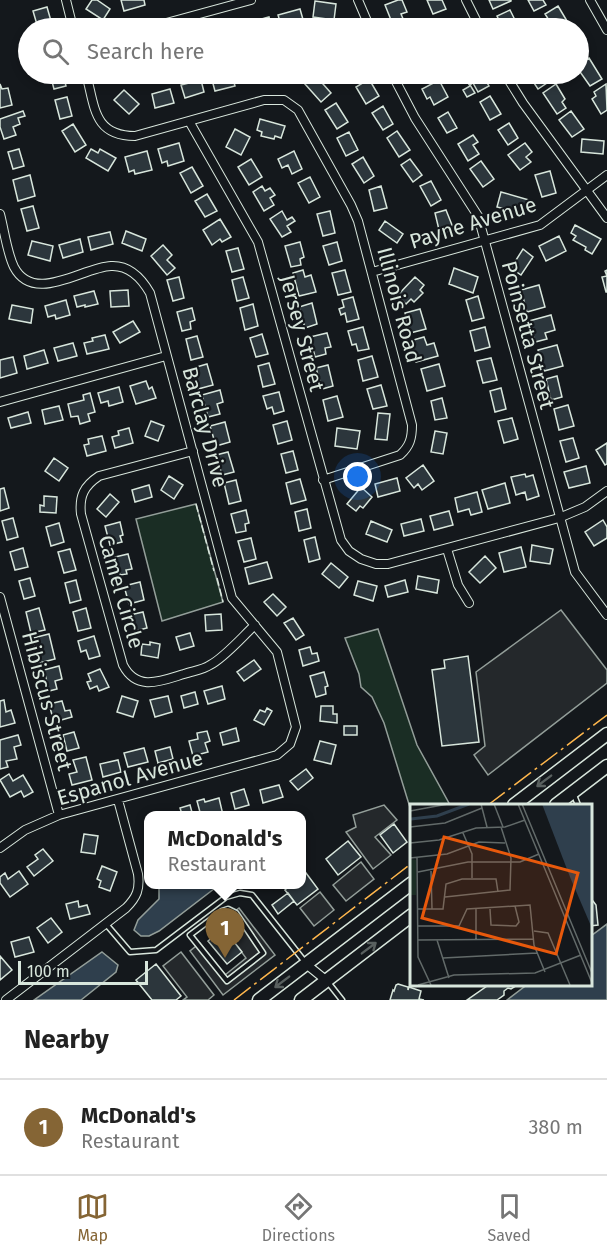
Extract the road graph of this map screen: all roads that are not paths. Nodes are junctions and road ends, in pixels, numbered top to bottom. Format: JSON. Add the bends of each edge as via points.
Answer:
{"nodes":[{"id":1,"x":66,"y":0,"type":"edge"},
{"id":2,"x":251,"y":0,"type":"edge"},
{"id":3,"x":358,"y":0,"type":"edge"},
{"id":4,"x":466,"y":0,"type":"edge"},
{"id":5,"x":590,"y":0,"type":"edge"},
{"id":6,"x":70,"y":18,"type":"edge"},
{"id":7,"x":185,"y":18,"type":"edge"},
{"id":8,"x":366,"y":18,"type":"edge"},
{"id":9,"x":475,"y":18,"type":"edge"},
{"id":10,"x":607,"y":30,"type":"edge"},
{"id":11,"x":89,"y":84,"type":"edge"},
{"id":12,"x":397,"y":84,"type":"edge"},
{"id":13,"x":511,"y":84,"type":"edge"},
{"id":14,"x":189,"y":121,"type":"junction"},
{"id":15,"x":607,"y":175,"type":"edge"},
{"id":16,"x":586,"y":191,"type":"junction"},
{"id":17,"x":0,"y":214,"type":"edge"},
{"id":18,"x":607,"y":218,"type":"edge"},
{"id":19,"x":484,"y":241,"type":"junction"},
{"id":20,"x":372,"y":272,"type":"junction"},
{"id":21,"x":166,"y":356,"type":"junction"},
{"id":22,"x":0,"y":402,"type":"edge"},
{"id":23,"x":193,"y":451,"type":"junction"},
{"id":24,"x":322,"y":480,"type":"junction"},
{"id":25,"x":607,"y":491,"type":"edge"},
{"id":26,"x":560,"y":518,"type":"junction"},
{"id":27,"x":447,"y":549,"type":"junction"},
{"id":28,"x":0,"y":597,"type":"edge"},
{"id":29,"x":469,"y":603,"type":"dead end"},
{"id":30,"x":607,"y":615,"type":"edge"},
{"id":31,"x":255,"y":626,"type":"junction"},
{"id":32,"x":607,"y":734,"type":"edge"},
{"id":33,"x":277,"y":755,"type":"joint"},
{"id":34,"x":607,"y":766,"type":"edge"},
{"id":35,"x":573,"y":793,"type":"junction"},
{"id":36,"x":118,"y":800,"type":"junction"},
{"id":37,"x":515,"y":804,"type":"edge"},
{"id":38,"x":557,"y":804,"type":"edge"},
{"id":39,"x":578,"y":804,"type":"edge"},
{"id":40,"x":59,"y":815,"type":"junction"},
{"id":41,"x":0,"y":848,"type":"edge"},
{"id":42,"x":410,"y":885,"type":"edge"},
{"id":43,"x":219,"y":902,"type":"junction"},
{"id":44,"x":225,"y":910,"type":"junction"},
{"id":45,"x":410,"y":917,"type":"edge"},
{"id":46,"x":106,"y":923,"type":"junction"},
{"id":47,"x":206,"y":923,"type":"junction"},
{"id":48,"x":245,"y":926,"type":"junction"},
{"id":49,"x":306,"y":964,"type":"junction"},
{"id":50,"x":327,"y":981,"type":"junction"},
{"id":51,"x":6,"y":1000,"type":"edge"},
{"id":52,"x":259,"y":1000,"type":"edge"},
{"id":53,"x":301,"y":1000,"type":"edge"},
{"id":54,"x":342,"y":1000,"type":"edge"}],
"edges":[{"from":1,"to":6,"type":"street"},
{"from":2,"to":7,"type":"street"},
{"from":3,"to":8,"type":"street"},
{"from":4,"to":9,"type":"street"},
{"from":5,"to":10,"type":"street"},
{"from":11,"to":14,"type":"street","via":[[100,121],[111,133],[135,136]]},
{"from":12,"to":19,"type":"street","name":"Poinsetta Street","via":[[478,216]]},
{"from":13,"to":16,"type":"street"},
{"from":14,"to":20,"type":"street","name":"Illinois Road","via":[[264,100],[284,100],[298,110],[351,205]]},
{"from":14,"to":24,"type":"street","name":"Jersey Street","via":[[258,242]]},
{"from":15,"to":16,"type":"street","name":"Payne Avenue"},
{"from":16,"to":18,"type":"street"},
{"from":16,"to":19,"type":"street","name":"Payne Avenue","via":[[540,225]]},
{"from":17,"to":21,"type":"street","name":"Barclay Drive","via":[[14,267],[30,282],[52,282],[111,266],[134,273],[150,293]]},
{"from":19,"to":20,"type":"street","name":"Payne Avenue"},
{"from":19,"to":26,"type":"street","name":"Poinsetta Street"},
{"from":20,"to":24,"type":"street","name":"Illinois Road","via":[[412,437],[408,448],[391,459]]},
{"from":21,"to":22,"type":"street"},
{"from":21,"to":23,"type":"street","name":"Barclay Drive"},
{"from":23,"to":31,"type":"street","name":"Barclay Drive","via":[[232,598]]},
{"from":23,"to":31,"type":"street","name":"Camel Circle","via":[[99,476],[82,490],[81,514],[123,665],[134,678],[145,683],[157,682],[210,665]]},
{"from":24,"to":27,"type":"street","name":"Jersey Street","via":[[341,540],[361,559],[388,564]]},
{"from":25,"to":26,"type":"street"},
{"from":26,"to":27,"type":"street"},
{"from":26,"to":30,"type":"street","name":"Poinsetta Street","via":[[575,572]]},
{"from":27,"to":29,"type":"street","via":[[458,585]]},
{"from":28,"to":40,"type":"street","name":"Hibiscus Street"},
{"from":31,"to":33,"type":"street","name":"Barclay Drive","via":[[277,652],[296,727],[290,744]]},
{"from":32,"to":37,"type":"main road","one_way":true},
{"from":33,"to":36,"type":"street","name":"Espanol Avenue"},
{"from":34,"to":35,"type":"main road"},
{"from":35,"to":38,"type":"main road"},
{"from":35,"to":39,"type":"lane"},
{"from":36,"to":40,"type":"street","name":"Espanol Avenue"},
{"from":36,"to":46,"type":"street","via":[[140,885],[133,902]]},
{"from":40,"to":41,"type":"street","name":"Espanol Avenue","via":[[25,830]]},
{"from":42,"to":49,"type":"main road"},
{"from":43,"to":44,"type":"lane"},
{"from":43,"to":46,"type":"lane","via":[[156,950],[130,952]]},
{"from":43,"to":49,"type":"lane","via":[[240,893],[252,895]]},
{"from":44,"to":47,"type":"lane"},
{"from":44,"to":48,"type":"lane","via":[[236,913]]},
{"from":50,"to":45,"type":"main road","one_way":true},
{"from":46,"to":51,"type":"street"},
{"from":47,"to":48,"type":"lane"},
{"from":47,"to":48,"type":"lane","via":[[190,935],[227,981],[263,953]]},
{"from":49,"to":50,"type":"street"},
{"from":49,"to":52,"type":"main road","one_way":true},
{"from":50,"to":53,"type":"main road"},
{"from":50,"to":54,"type":"lane"}]}
